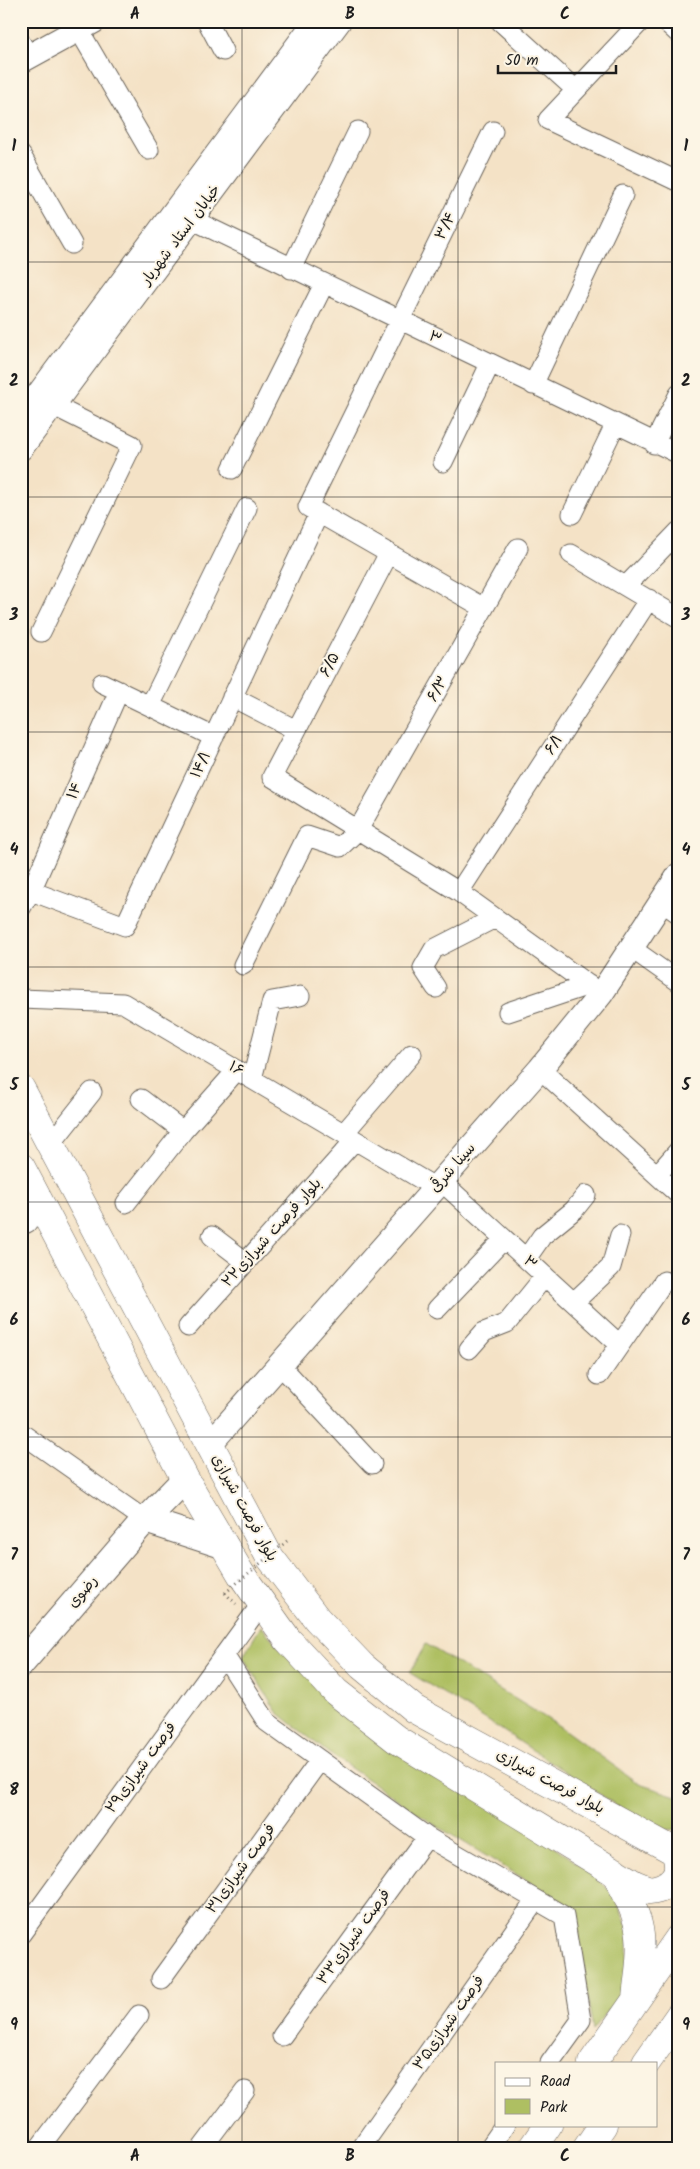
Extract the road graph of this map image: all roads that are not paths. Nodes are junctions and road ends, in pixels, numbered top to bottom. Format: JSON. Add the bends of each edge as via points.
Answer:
{"nodes":[{"id":1,"x":207,"y":21,"type":"edge"},
{"id":2,"x":316,"y":21,"type":"edge"},
{"id":3,"x":339,"y":21,"type":"edge"},
{"id":4,"x":500,"y":21,"type":"edge"},
{"id":5,"x":641,"y":21,"type":"edge"},
{"id":6,"x":665,"y":21,"type":"edge"},
{"id":7,"x":86,"y":25,"type":"edge"},
{"id":8,"x":679,"y":34,"type":"edge"},
{"id":9,"x":223,"y":51,"type":"dead end"},
{"id":10,"x":24,"y":54,"type":"edge"},
{"id":11,"x":576,"y":90,"type":"junction"},
{"id":12,"x":358,"y":131,"type":"dead end"},
{"id":13,"x":493,"y":131,"type":"dead end"},
{"id":14,"x":149,"y":150,"type":"dead end"},
{"id":15,"x":21,"y":155,"type":"edge"},
{"id":16,"x":679,"y":182,"type":"edge"},
{"id":17,"x":623,"y":195,"type":"dead end"},
{"id":18,"x":193,"y":220,"type":"junction"},
{"id":19,"x":72,"y":244,"type":"dead end"},
{"id":20,"x":291,"y":269,"type":"junction"},
{"id":21,"x":324,"y":284,"type":"junction"},
{"id":22,"x":399,"y":321,"type":"junction"},
{"id":23,"x":490,"y":364,"type":"junction"},
{"id":24,"x":533,"y":385,"type":"junction"},
{"id":25,"x":679,"y":394,"type":"edge"},
{"id":26,"x":54,"y":406,"type":"junction"},
{"id":27,"x":21,"y":418,"type":"edge"},
{"id":28,"x":615,"y":425,"type":"junction"},
{"id":29,"x":654,"y":444,"type":"junction"},
{"id":30,"x":21,"y":448,"type":"edge"},
{"id":31,"x":679,"y":454,"type":"edge"},
{"id":32,"x":443,"y":462,"type":"dead end"},
{"id":33,"x":232,"y":469,"type":"dead end"},
{"id":34,"x":247,"y":508,"type":"dead end"},
{"id":35,"x":313,"y":510,"type":"junction"},
{"id":36,"x":572,"y":514,"type":"dead end"},
{"id":37,"x":679,"y":531,"type":"edge"},
{"id":38,"x":518,"y":548,"type":"dead end"},
{"id":39,"x":389,"y":553,"type":"junction"},
{"id":40,"x":571,"y":554,"type":"dead end"},
{"id":41,"x":626,"y":586,"type":"junction"},
{"id":42,"x":648,"y":599,"type":"junction"},
{"id":43,"x":484,"y":608,"type":"junction"},
{"id":44,"x":679,"y":618,"type":"edge"},
{"id":45,"x":41,"y":632,"type":"dead end"},
{"id":46,"x":232,"y":697,"type":"junction"},
{"id":47,"x":150,"y":706,"type":"junction"},
{"id":48,"x":296,"y":730,"type":"junction"},
{"id":49,"x":214,"y":737,"type":"junction"},
{"id":50,"x":358,"y":830,"type":"junction"},
{"id":51,"x":679,"y":875,"type":"edge"},
{"id":52,"x":31,"y":891,"type":"junction"},
{"id":53,"x":459,"y":892,"type":"junction"},
{"id":54,"x":21,"y":908,"type":"edge"},
{"id":55,"x":670,"y":908,"type":"edge"},
{"id":56,"x":495,"y":918,"type":"junction"},
{"id":57,"x":631,"y":948,"type":"junction"},
{"id":58,"x":243,"y":965,"type":"dead end"},
{"id":59,"x":679,"y":982,"type":"edge"},
{"id":60,"x":436,"y":988,"type":"dead end"},
{"id":61,"x":595,"y":990,"type":"junction"},
{"id":62,"x":300,"y":996,"type":"dead end"},
{"id":63,"x":21,"y":999,"type":"edge"},
{"id":64,"x":508,"y":1012,"type":"dead end"},
{"id":65,"x":412,"y":1054,"type":"dead end"},
{"id":66,"x":540,"y":1069,"type":"junction"},
{"id":67,"x":245,"y":1075,"type":"junction"},
{"id":68,"x":21,"y":1089,"type":"edge"},
{"id":69,"x":92,"y":1092,"type":"dead end"},
{"id":70,"x":140,"y":1099,"type":"dead end"},
{"id":71,"x":183,"y":1131,"type":"junction"},
{"id":72,"x":350,"y":1137,"type":"junction"},
{"id":73,"x":50,"y":1144,"type":"junction"},
{"id":74,"x":679,"y":1150,"type":"edge"},
{"id":75,"x":21,"y":1167,"type":"edge"},
{"id":76,"x":657,"y":1175,"type":"junction"},
{"id":77,"x":439,"y":1184,"type":"junction"},
{"id":78,"x":586,"y":1195,"type":"dead end"},
{"id":79,"x":679,"y":1195,"type":"edge"},
{"id":80,"x":126,"y":1203,"type":"dead end"},
{"id":81,"x":27,"y":1216,"type":"edge"},
{"id":82,"x":620,"y":1235,"type":"dead end"},
{"id":83,"x":212,"y":1236,"type":"dead end"},
{"id":84,"x":504,"y":1239,"type":"junction"},
{"id":85,"x":526,"y":1259,"type":"junction"},
{"id":86,"x":246,"y":1262,"type":"junction"},
{"id":87,"x":545,"y":1276,"type":"junction"},
{"id":88,"x":664,"y":1281,"type":"dead end"},
{"id":89,"x":574,"y":1302,"type":"junction"},
{"id":90,"x":436,"y":1309,"type":"dead end"},
{"id":91,"x":188,"y":1327,"type":"dead end"},
{"id":92,"x":619,"y":1344,"type":"junction"},
{"id":93,"x":469,"y":1349,"type":"dead end"},
{"id":94,"x":280,"y":1365,"type":"junction"},
{"id":95,"x":599,"y":1375,"type":"dead end"},
{"id":96,"x":21,"y":1433,"type":"edge"},
{"id":97,"x":209,"y":1445,"type":"junction"},
{"id":98,"x":372,"y":1464,"type":"dead end"},
{"id":99,"x":185,"y":1479,"type":"junction"},
{"id":100,"x":144,"y":1520,"type":"junction"},
{"id":101,"x":225,"y":1546,"type":"junction"},
{"id":102,"x":262,"y":1603,"type":"junction"},
{"id":103,"x":224,"y":1655,"type":"junction"},
{"id":104,"x":21,"y":1664,"type":"edge"},
{"id":105,"x":320,"y":1760,"type":"junction"},
{"id":106,"x":427,"y":1837,"type":"junction"},
{"id":107,"x":652,"y":1837,"type":"junction"},
{"id":108,"x":679,"y":1846,"type":"edge"},
{"id":109,"x":614,"y":1871,"type":"junction"},
{"id":110,"x":536,"y":1900,"type":"junction"},
{"id":111,"x":21,"y":1934,"type":"edge"},
{"id":112,"x":679,"y":1938,"type":"edge"},
{"id":113,"x":161,"y":1979,"type":"dead end"},
{"id":114,"x":636,"y":2001,"type":"junction"},
{"id":115,"x":139,"y":2015,"type":"dead end"},
{"id":116,"x":679,"y":2016,"type":"edge"},
{"id":117,"x":282,"y":2036,"type":"dead end"},
{"id":118,"x":551,"y":2062,"type":"edge"},
{"id":119,"x":593,"y":2062,"type":"edge"},
{"id":120,"x":647,"y":2062,"type":"edge"},
{"id":121,"x":245,"y":2091,"type":"dead end"},
{"id":122,"x":504,"y":2126,"type":"edge"},
{"id":123,"x":547,"y":2126,"type":"edge"},
{"id":124,"x":601,"y":2126,"type":"edge"},
{"id":125,"x":362,"y":2146,"type":"dead end"},
{"id":126,"x":39,"y":2148,"type":"edge"},
{"id":127,"x":202,"y":2148,"type":"edge"},
{"id":128,"x":489,"y":2148,"type":"edge"},
{"id":129,"x":532,"y":2148,"type":"edge"},
{"id":130,"x":587,"y":2148,"type":"edge"}],
"edges":[{"from":1,"to":9,"type":"street"},
{"from":2,"to":27,"type":"street","name":"خیابان استاد شهریار"},
{"from":3,"to":18,"type":"street","name":"خیابان استاد شهریار"},
{"from":4,"to":11,"type":"street"},
{"from":5,"to":11,"type":"street"},
{"from":6,"to":8,"type":"street"},
{"from":7,"to":10,"type":"street"},
{"from":7,"to":14,"type":"street"},
{"from":11,"to":16,"type":"street","via":[[548,120]]},
{"from":12,"to":20,"type":"street"},
{"from":13,"to":22,"type":"street","name":"۳/۴"},
{"from":15,"to":19,"type":"street"},
{"from":17,"to":24,"type":"street"},
{"from":18,"to":20,"type":"street","name":"۳"},
{"from":18,"to":26,"type":"street","name":"خیابان استاد شهریار"},
{"from":20,"to":21,"type":"street","name":"۳"},
{"from":21,"to":22,"type":"street","name":"۳"},
{"from":21,"to":33,"type":"street"},
{"from":22,"to":23,"type":"street","name":"۳"},
{"from":22,"to":35,"type":"street","name":"۳/۴"},
{"from":23,"to":24,"type":"street","name":"۳"},
{"from":23,"to":32,"type":"street"},
{"from":24,"to":28,"type":"street","name":"۳"},
{"from":25,"to":29,"type":"street"},
{"from":26,"to":30,"type":"street","name":"خیابان استاد شهریار"},
{"from":26,"to":45,"type":"street","via":[[132,445]]},
{"from":28,"to":29,"type":"street","name":"۳"},
{"from":28,"to":36,"type":"street"},
{"from":29,"to":31,"type":"street","name":"۳"},
{"from":34,"to":47,"type":"street"},
{"from":35,"to":39,"type":"street"},
{"from":35,"to":46,"type":"street","name":"۱۴/۱"},
{"from":37,"to":41,"type":"street"},
{"from":38,"to":43,"type":"street","name":"۶/۳"},
{"from":39,"to":43,"type":"street"},
{"from":39,"to":48,"type":"street","name":"۶/۵"},
{"from":40,"to":41,"type":"street"},
{"from":41,"to":42,"type":"street"},
{"from":42,"to":44,"type":"street"},
{"from":42,"to":53,"type":"street","name":"۶/۱"},
{"from":43,"to":50,"type":"street","name":"۶/۳"},
{"from":46,"to":48,"type":"street"},
{"from":46,"to":49,"type":"street","name":"۱۴/۱"},
{"from":47,"to":49,"type":"street"},
{"from":47,"to":52,"type":"street","name":"۱۴","via":[[111,687]]},
{"from":48,"to":50,"type":"street","name":"۶/۵","via":[[272,777]]},
{"from":49,"to":52,"type":"street","name":"۱۴/۱","via":[[125,926]]},
{"from":50,"to":53,"type":"street"},
{"from":50,"to":58,"type":"street","name":"۶/۳","via":[[340,847],[307,836]]},
{"from":51,"to":55,"type":"street","name":"سینا شرقی"},
{"from":52,"to":54,"type":"street","name":"۱۴"},
{"from":53,"to":56,"type":"street"},
{"from":55,"to":57,"type":"street","name":"سینا شرقی"},
{"from":56,"to":60,"type":"street","via":[[434,949],[423,968]]},
{"from":56,"to":61,"type":"street"},
{"from":57,"to":59,"type":"street"},
{"from":57,"to":61,"type":"street","name":"سینا شرقی"},
{"from":61,"to":64,"type":"street"},
{"from":61,"to":66,"type":"street","name":"سینا شرقی"},
{"from":62,"to":67,"type":"street","via":[[272,1001]]},
{"from":63,"to":67,"type":"street","name":"۱۶","via":[[123,1003]]},
{"from":65,"to":72,"type":"street","name":"بلوار فرصت شیرازی۲۲"},
{"from":66,"to":76,"type":"street"},
{"from":66,"to":77,"type":"street","name":"سینا شرقی"},
{"from":67,"to":71,"type":"street"},
{"from":67,"to":72,"type":"street","name":"۱۶"},
{"from":68,"to":73,"type":"main road","name":"بلوار فرصت شیرازی"},
{"from":69,"to":73,"type":"street"},
{"from":70,"to":71,"type":"street"},
{"from":71,"to":80,"type":"street"},
{"from":72,"to":77,"type":"street","name":"۱۶"},
{"from":72,"to":86,"type":"street","name":"بلوار فرصت شیرازی۲۲"},
{"from":73,"to":97,"type":"main road","name":"بلوار فرصت شیرازی"},
{"from":74,"to":76,"type":"street"},
{"from":75,"to":81,"type":"main road"},
{"from":76,"to":79,"type":"street"},
{"from":77,"to":84,"type":"street","name":"۳"},
{"from":77,"to":94,"type":"street","name":"سینا شرقی"},
{"from":78,"to":85,"type":"street","via":[[574,1210],[542,1236]]},
{"from":81,"to":99,"type":"main road"},
{"from":82,"to":89,"type":"street","via":[[611,1267]]},
{"from":83,"to":86,"type":"street"},
{"from":84,"to":85,"type":"street","name":"۳"},
{"from":84,"to":90,"type":"street"},
{"from":85,"to":87,"type":"street","name":"۳"},
{"from":86,"to":91,"type":"street","name":"بلوار فرصت شیرازی۲۲"},
{"from":87,"to":89,"type":"street","name":"۳"},
{"from":87,"to":93,"type":"street","via":[[507,1323],[484,1332]]},
{"from":88,"to":92,"type":"street"},
{"from":89,"to":92,"type":"street","name":"۳"},
{"from":92,"to":95,"type":"street"},
{"from":94,"to":97,"type":"street","name":"سینا شرقی"},
{"from":94,"to":98,"type":"street"},
{"from":96,"to":100,"type":"street"},
{"from":97,"to":107,"type":"main road","name":"بلوار فرصت شیرازی","via":[[269,1556],[317,1619],[362,1666],[414,1709]]},
{"from":99,"to":100,"type":"main road","name":"رضوی"},
{"from":99,"to":101,"type":"main road"},
{"from":100,"to":101,"type":"main road"},
{"from":100,"to":104,"type":"main road","name":"رضوی"},
{"from":101,"to":102,"type":"main road"},
{"from":102,"to":103,"type":"street","name":"فرصت شیرازی۲۹"},
{"from":102,"to":109,"type":"main road","via":[[288,1640],[336,1692],[396,1738]]},
{"from":103,"to":105,"type":"street","via":[[267,1722]]},
{"from":103,"to":111,"type":"street","name":"فرصت شیرازی۲۹"},
{"from":105,"to":106,"type":"street"},
{"from":105,"to":113,"type":"street","name":"فرصت شیرازی۳۱"},
{"from":106,"to":110,"type":"street"},
{"from":106,"to":117,"type":"street","name":"فرصت شیرازی۳۳"},
{"from":107,"to":108,"type":"main road"},
{"from":107,"to":109,"type":"main road","via":[[674,1851],[678,1858],[678,1871],[672,1881],[658,1889],[648,1890]]},
{"from":109,"to":114,"type":"main road","via":[[630,1900],[639,1926]]},
{"from":110,"to":118,"type":"street","via":[[564,1916],[581,2020]]},
{"from":110,"to":125,"type":"street","name":"فرصت شیرازی۳۵"},
{"from":112,"to":114,"type":"main road"},
{"from":114,"to":119,"type":"main road"},
{"from":115,"to":126,"type":"street"},
{"from":116,"to":120,"type":"main road"},
{"from":121,"to":127,"type":"street"},
{"from":122,"to":128,"type":"street"},
{"from":123,"to":129,"type":"main road"},
{"from":124,"to":130,"type":"main road"}]}
